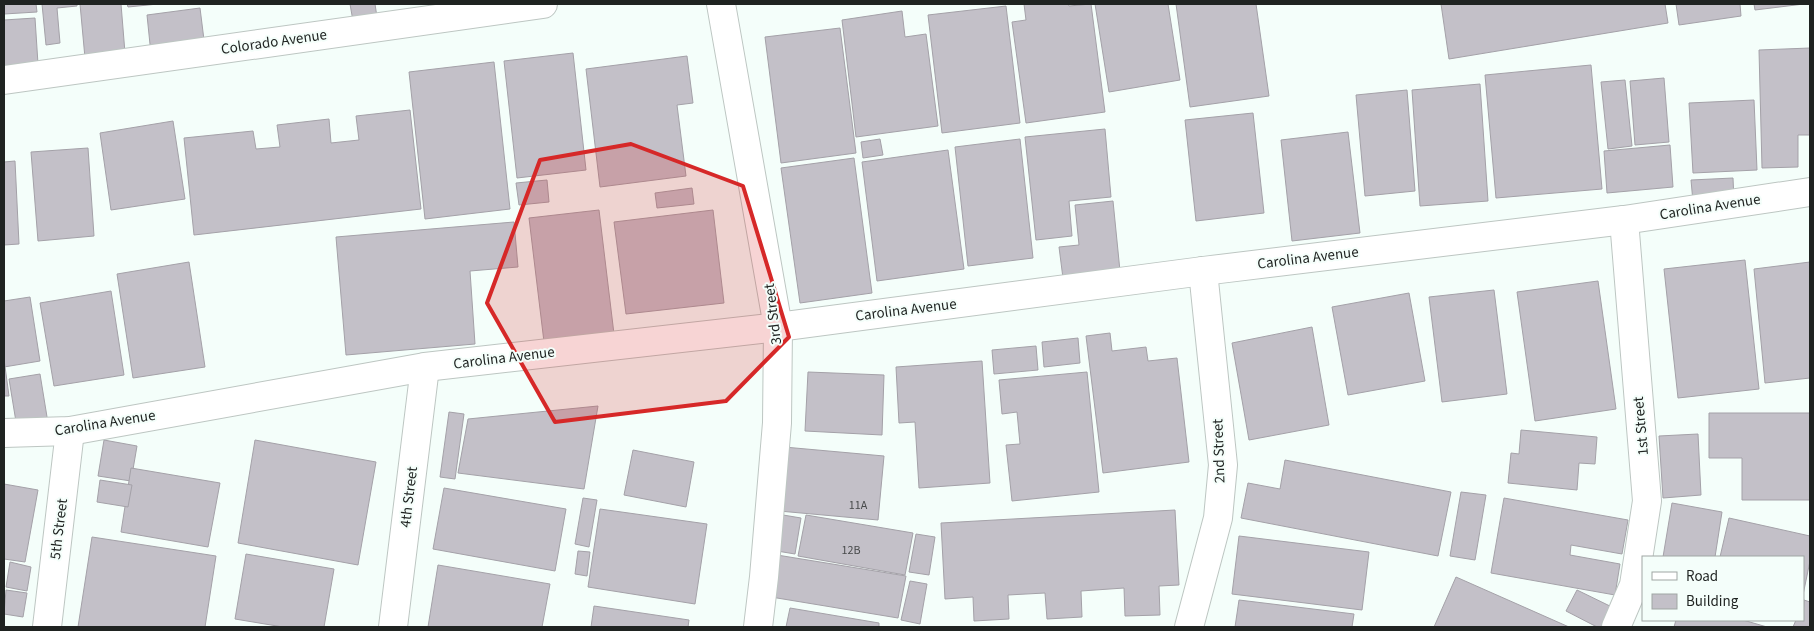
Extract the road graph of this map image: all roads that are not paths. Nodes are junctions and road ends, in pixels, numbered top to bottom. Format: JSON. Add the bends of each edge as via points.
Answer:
{"nodes":[{"id":1,"x":543,"y":4,"type":"edge"},
{"id":2,"x":721,"y":4,"type":"edge"},
{"id":3,"x":4,"y":80,"type":"edge"},
{"id":4,"x":1810,"y":192,"type":"edge"},
{"id":5,"x":1624,"y":220,"type":"junction"},
{"id":6,"x":1203,"y":271,"type":"junction"},
{"id":7,"x":778,"y":327,"type":"junction"},
{"id":8,"x":424,"y":367,"type":"junction"},
{"id":9,"x":70,"y":431,"type":"junction"},
{"id":10,"x":4,"y":433,"type":"edge"},
{"id":11,"x":47,"y":627,"type":"edge"},
{"id":12,"x":393,"y":627,"type":"edge"},
{"id":13,"x":758,"y":627,"type":"edge"},
{"id":14,"x":1189,"y":627,"type":"edge"},
{"id":15,"x":1616,"y":627,"type":"edge"}],
"edges":[{"from":1,"to":3,"type":"street","name":"Colorado Avenue"},
{"from":2,"to":7,"type":"street","name":"3rd Street"},
{"from":4,"to":5,"type":"street","name":"Carolina Avenue"},
{"from":5,"to":6,"type":"street","name":"Carolina Avenue"},
{"from":5,"to":15,"type":"street","name":"1st Street","via":[[1647,501],[1634,585]]},
{"from":6,"to":7,"type":"street","name":"Carolina Avenue"},
{"from":6,"to":14,"type":"street","name":"2nd Street","via":[[1222,465],[1218,518]]},
{"from":7,"to":8,"type":"street","name":"Carolina Avenue"},
{"from":7,"to":13,"type":"street","name":"3rd Street","via":[[777,422]]},
{"from":8,"to":9,"type":"street","name":"Carolina Avenue"},
{"from":8,"to":12,"type":"street","name":"4th Street"},
{"from":9,"to":10,"type":"street","name":"Carolina Avenue"},
{"from":9,"to":11,"type":"street","name":"5th Street"}]}
